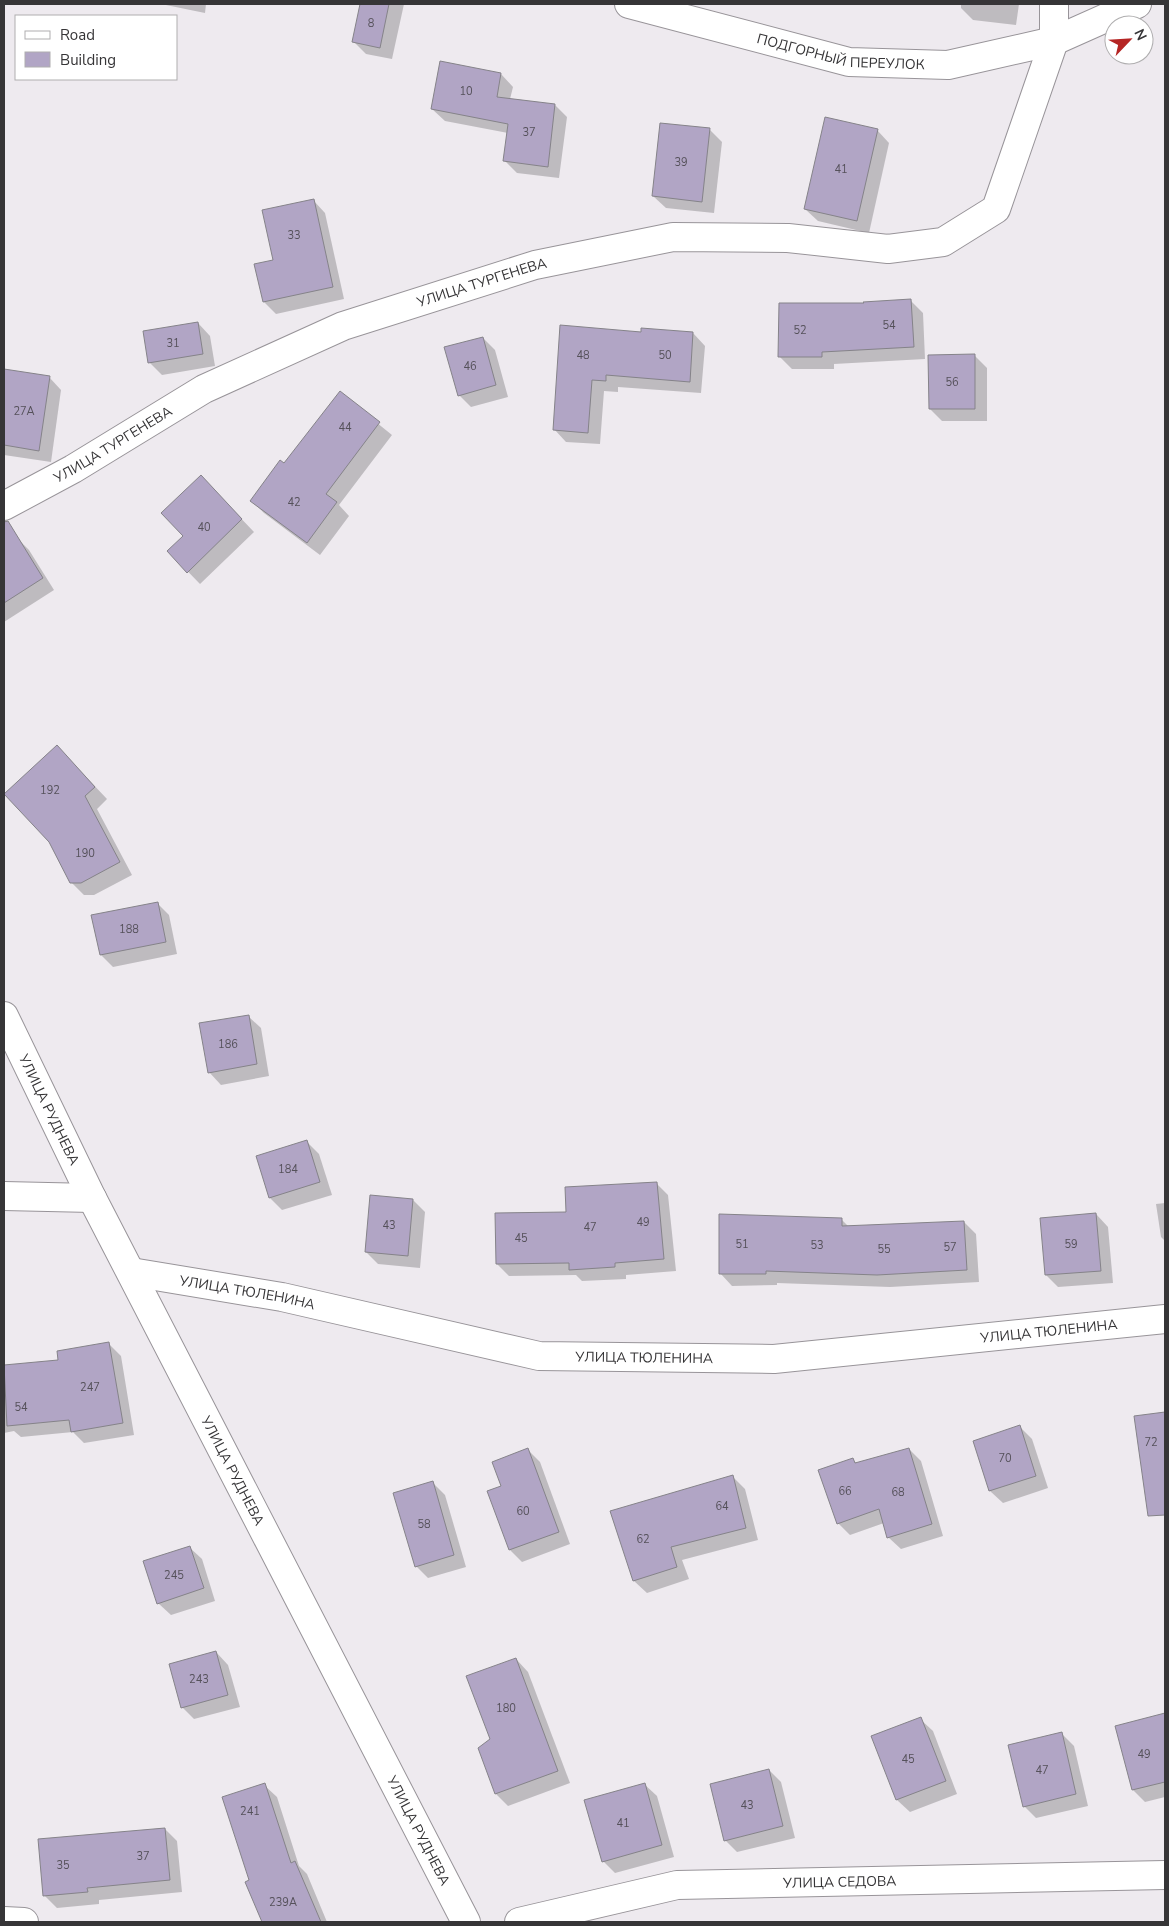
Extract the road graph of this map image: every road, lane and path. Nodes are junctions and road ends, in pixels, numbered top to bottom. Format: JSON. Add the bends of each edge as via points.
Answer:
{"nodes":[{"id":1,"x":629,"y":4,"type":"edge"},
{"id":2,"x":1054,"y":4,"type":"edge"},
{"id":3,"x":1137,"y":4,"type":"edge"},
{"id":4,"x":1054,"y":41,"type":"junction"},
{"id":5,"x":4,"y":506,"type":"edge"},
{"id":6,"x":4,"y":1016,"type":"edge"},
{"id":7,"x":4,"y":1196,"type":"edge"},
{"id":8,"x":92,"y":1198,"type":"junction"},
{"id":9,"x":131,"y":1272,"type":"junction"},
{"id":10,"x":1165,"y":1319,"type":"edge"},
{"id":11,"x":1165,"y":1875,"type":"edge"},
{"id":12,"x":4,"y":1921,"type":"edge"},
{"id":13,"x":24,"y":1922,"type":"edge"},
{"id":14,"x":466,"y":1922,"type":"edge"},
{"id":15,"x":519,"y":1922,"type":"edge"}],
"edges":[{"from":1,"to":4,"type":"street","name":"ПОДГОРНЫЙ ПЕРЕУЛОК","via":[[849,62],[948,65]]},
{"from":2,"to":4,"type":"street"},
{"from":3,"to":4,"type":"street","name":"ПОДГОРНЫЙ ПЕРЕУЛОК"},
{"from":4,"to":5,"type":"street","name":"УЛИЦА ТУРГЕНЕВА","via":[[996,210],[943,242],[888,249],[788,238],[673,237],[535,265],[325,334],[204,389],[73,469]]},
{"from":6,"to":8,"type":"street","name":"УЛИЦА РУДНЕВА"},
{"from":7,"to":8,"type":"street"},
{"from":8,"to":9,"type":"street","name":"УЛИЦА РУДНЕВА"},
{"from":9,"to":10,"type":"street","name":"УЛИЦА ТЮЛЕНИНА","via":[[282,1297],[539,1356],[774,1359]]},
{"from":9,"to":14,"type":"street","name":"УЛИЦА РУДНЕВА"},
{"from":11,"to":15,"type":"street","name":"УЛИЦА СЕДОВА","via":[[677,1884]]},
{"from":12,"to":13,"type":"street"}]}
